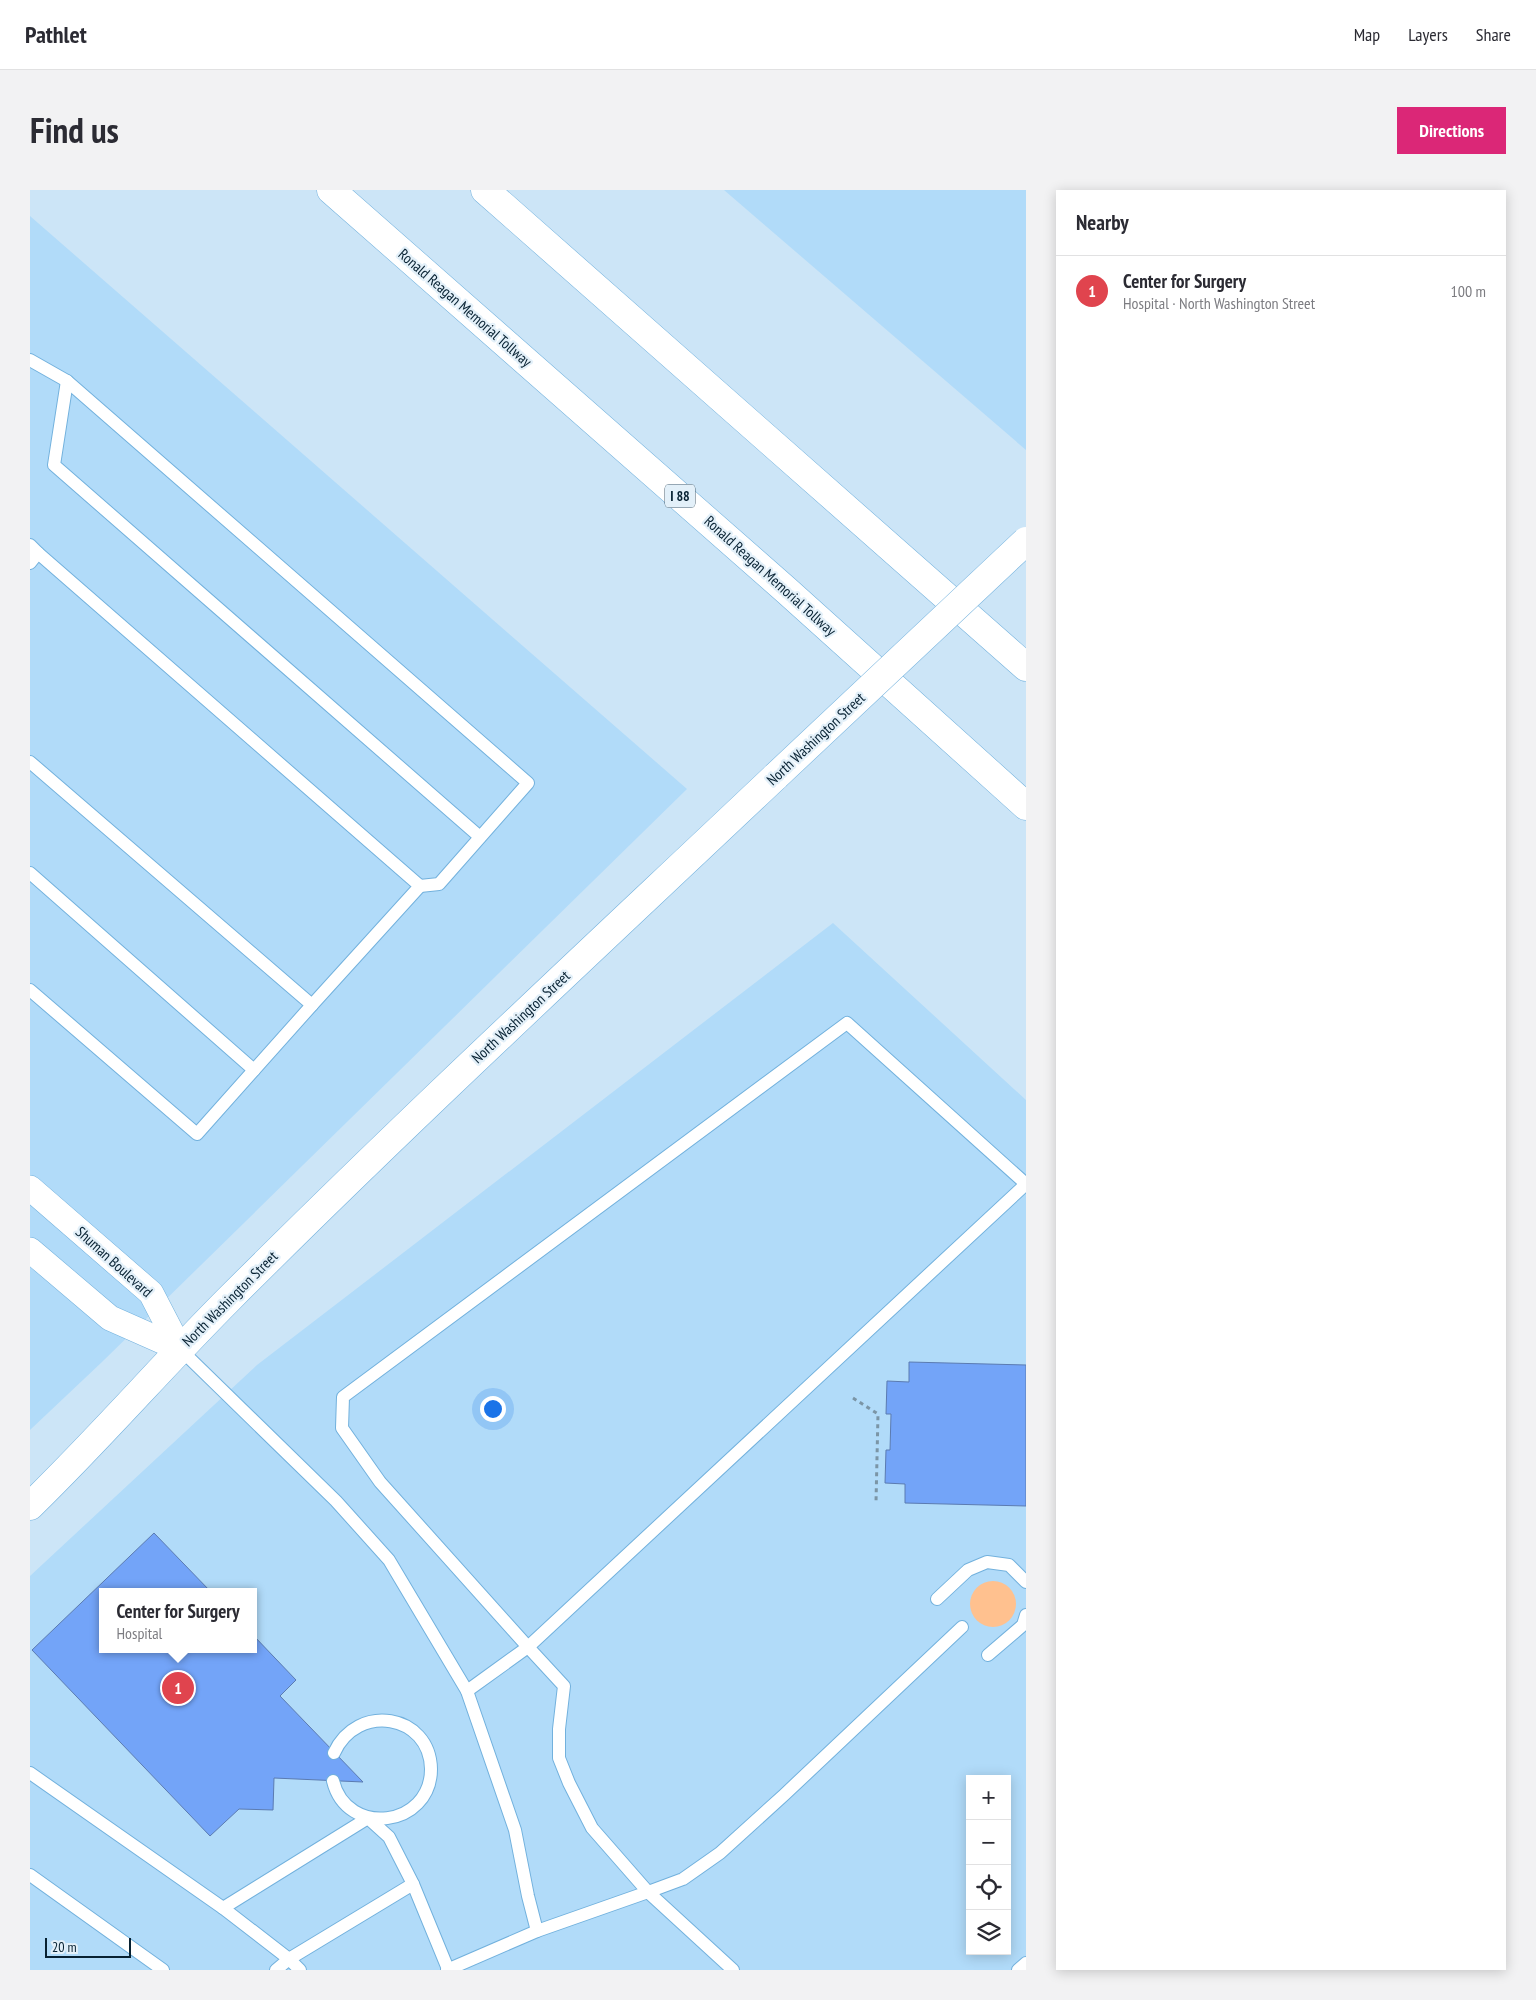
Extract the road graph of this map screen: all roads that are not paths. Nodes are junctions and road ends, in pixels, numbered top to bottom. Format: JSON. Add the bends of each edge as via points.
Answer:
{"nodes":[{"id":1,"x":331,"y":190,"type":"edge"},
{"id":2,"x":485,"y":190,"type":"edge"},
{"id":3,"x":30,"y":360,"type":"edge"},
{"id":4,"x":67,"y":381,"type":"junction"},
{"id":5,"x":1026,"y":541,"type":"edge"},
{"id":6,"x":33,"y":554,"type":"edge"},
{"id":7,"x":1026,"y":667,"type":"edge"},
{"id":8,"x":30,"y":762,"type":"edge"},
{"id":9,"x":1026,"y":806,"type":"edge"},
{"id":10,"x":480,"y":837,"type":"junction"},
{"id":11,"x":30,"y":873,"type":"edge"},
{"id":12,"x":420,"y":886,"type":"junction"},
{"id":13,"x":30,"y":990,"type":"edge"},
{"id":14,"x":312,"y":1006,"type":"junction"},
{"id":15,"x":254,"y":1070,"type":"junction"},
{"id":16,"x":1026,"y":1184,"type":"edge"},
{"id":17,"x":30,"y":1188,"type":"edge"},
{"id":18,"x":30,"y":1250,"type":"edge"},
{"id":19,"x":180,"y":1349,"type":"junction"},
{"id":20,"x":30,"y":1506,"type":"edge"},
{"id":21,"x":1026,"y":1582,"type":"edge"},
{"id":22,"x":937,"y":1599,"type":"dead end"},
{"id":23,"x":1026,"y":1615,"type":"edge"},
{"id":24,"x":962,"y":1627,"type":"dead end"},
{"id":25,"x":528,"y":1647,"type":"junction"},
{"id":26,"x":988,"y":1655,"type":"dead end"},
{"id":27,"x":467,"y":1691,"type":"junction"},
{"id":28,"x":334,"y":1753,"type":"dead end"},
{"id":29,"x":30,"y":1773,"type":"edge"},
{"id":30,"x":333,"y":1781,"type":"dead end"},
{"id":31,"x":368,"y":1818,"type":"junction"},
{"id":32,"x":30,"y":1875,"type":"edge"},
{"id":33,"x":413,"y":1884,"type":"junction"},
{"id":34,"x":648,"y":1892,"type":"junction"},
{"id":35,"x":223,"y":1908,"type":"junction"},
{"id":36,"x":536,"y":1931,"type":"junction"},
{"id":37,"x":289,"y":1959,"type":"junction"},
{"id":38,"x":1026,"y":1963,"type":"edge"},
{"id":39,"x":162,"y":1970,"type":"edge"},
{"id":40,"x":276,"y":1970,"type":"edge"},
{"id":41,"x":300,"y":1970,"type":"edge"},
{"id":42,"x":447,"y":1970,"type":"edge"},
{"id":43,"x":733,"y":1970,"type":"edge"},
{"id":44,"x":1018,"y":1970,"type":"edge"}],
"edges":[{"from":1,"to":9,"type":"main road","name":"Ronald Reagan Memorial Tollway","number":"I 88"},
{"from":2,"to":7,"type":"main road"},
{"from":3,"to":4,"type":"lane"},
{"from":4,"to":10,"type":"lane","via":[[54,465]]},
{"from":4,"to":10,"type":"lane","via":[[528,783]]},
{"from":5,"to":19,"type":"main road","name":"North Washington Street","bridge":true,"via":[[427,1106]]},
{"from":6,"to":12,"type":"lane"},
{"from":8,"to":14,"type":"lane"},
{"from":10,"to":12,"type":"lane","via":[[439,884]]},
{"from":11,"to":15,"type":"lane"},
{"from":12,"to":14,"type":"lane"},
{"from":13,"to":15,"type":"lane","via":[[197,1134]]},
{"from":14,"to":15,"type":"lane"},
{"from":16,"to":25,"type":"lane"},
{"from":16,"to":25,"type":"lane","via":[[847,1023],[343,1397],[342,1428],[380,1482]]},
{"from":17,"to":19,"type":"street","name":"Shuman Boulevard","via":[[151,1293]]},
{"from":18,"to":19,"type":"street","via":[[110,1318]]},
{"from":19,"to":20,"type":"main road","name":"North Washington Street"},
{"from":19,"to":27,"type":"lane","via":[[336,1502],[389,1560]]},
{"from":21,"to":22,"type":"lane","via":[[1009,1564],[987,1562],[968,1570]]},
{"from":23,"to":26,"type":"lane","via":[[1023,1625]]},
{"from":24,"to":34,"type":"lane","via":[[726,1848],[683,1879]]},
{"from":25,"to":27,"type":"lane"},
{"from":25,"to":34,"type":"lane","via":[[564,1686],[559,1758],[569,1783],[592,1828]]},
{"from":27,"to":36,"type":"lane","via":[[515,1830]]},
{"from":28,"to":31,"type":"lane","via":[[354,1727],[376,1720],[399,1723],[418,1736],[424,1746],[429,1756],[430,1774],[420,1800],[402,1815],[380,1820]]},
{"from":29,"to":35,"type":"lane"},
{"from":30,"to":31,"type":"lane","via":[[348,1807]]},
{"from":31,"to":33,"type":"lane","via":[[389,1837]]},
{"from":31,"to":35,"type":"lane"},
{"from":32,"to":39,"type":"lane"},
{"from":33,"to":37,"type":"lane"},
{"from":33,"to":42,"type":"lane"},
{"from":34,"to":36,"type":"lane"},
{"from":34,"to":43,"type":"lane"},
{"from":35,"to":37,"type":"lane"},
{"from":36,"to":42,"type":"lane"},
{"from":37,"to":40,"type":"lane"},
{"from":37,"to":41,"type":"lane"},
{"from":38,"to":44,"type":"lane"}]}
